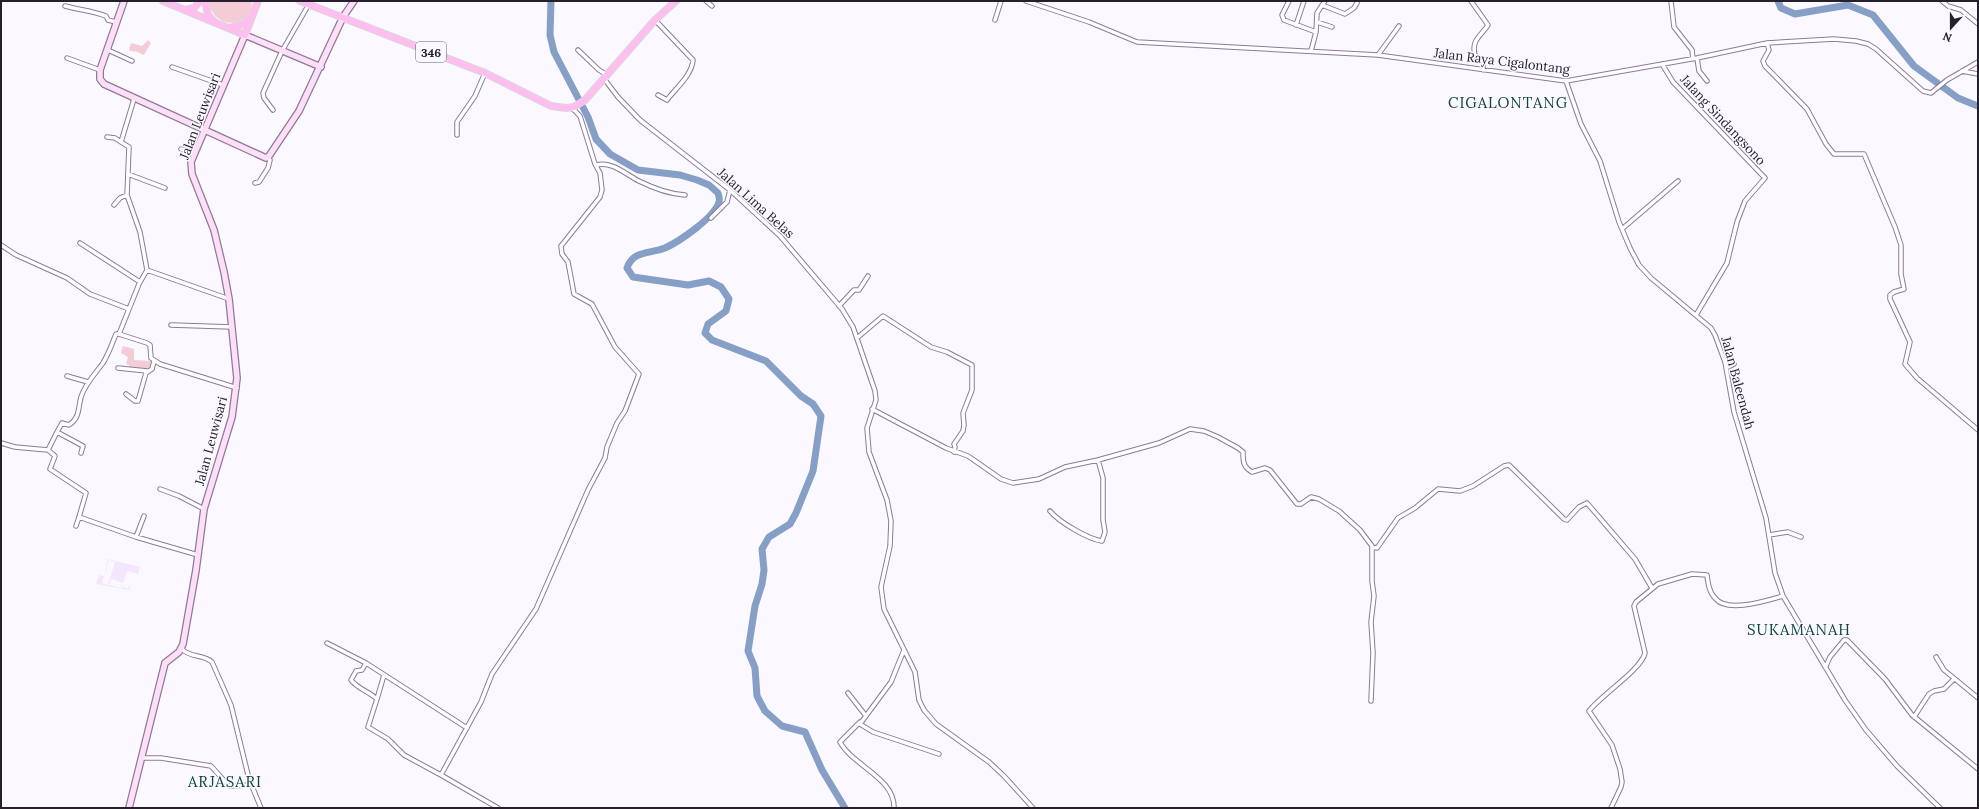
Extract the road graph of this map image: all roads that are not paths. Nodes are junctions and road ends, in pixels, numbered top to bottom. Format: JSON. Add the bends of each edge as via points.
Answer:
{"nodes":[{"id":1,"x":124,"y":1,"type":"edge"},
{"id":2,"x":163,"y":1,"type":"edge"},
{"id":3,"x":200,"y":1,"type":"edge"},
{"id":4,"x":205,"y":1,"type":"edge"},
{"id":5,"x":300,"y":1,"type":"edge"},
{"id":6,"x":354,"y":1,"type":"edge"},
{"id":7,"x":676,"y":1,"type":"edge"},
{"id":8,"x":706,"y":1,"type":"edge"},
{"id":9,"x":1001,"y":1,"type":"edge"},
{"id":10,"x":1027,"y":1,"type":"edge"},
{"id":11,"x":1289,"y":1,"type":"edge"},
{"id":12,"x":1304,"y":1,"type":"edge"},
{"id":13,"x":1325,"y":1,"type":"edge"},
{"id":14,"x":1352,"y":1,"type":"edge"},
{"id":15,"x":1471,"y":1,"type":"edge"},
{"id":16,"x":1671,"y":1,"type":"edge"},
{"id":17,"x":1942,"y":1,"type":"edge"},
{"id":18,"x":257,"y":2,"type":"edge"},
{"id":19,"x":1357,"y":2,"type":"edge"},
{"id":20,"x":309,"y":4,"type":"junction"},
{"id":21,"x":1322,"y":5,"type":"junction"},
{"id":22,"x":66,"y":6,"type":"dead end"},
{"id":23,"x":712,"y":6,"type":"dead end"},
{"id":24,"x":185,"y":10,"type":"junction"},
{"id":25,"x":343,"y":17,"type":"junction"},
{"id":26,"x":250,"y":18,"type":"junction"},
{"id":27,"x":655,"y":20,"type":"junction"},
{"id":28,"x":995,"y":20,"type":"dead end"},
{"id":29,"x":116,"y":22,"type":"junction"},
{"id":30,"x":1317,"y":22,"type":"junction"},
{"id":31,"x":216,"y":23,"type":"junction"},
{"id":32,"x":1978,"y":24,"type":"edge"},
{"id":33,"x":1296,"y":25,"type":"junction"},
{"id":34,"x":1399,"y":26,"type":"dead end"},
{"id":35,"x":1332,"y":27,"type":"dead end"},
{"id":36,"x":227,"y":28,"type":"junction"},
{"id":37,"x":1316,"y":32,"type":"junction"},
{"id":38,"x":245,"y":36,"type":"junction"},
{"id":39,"x":1766,"y":43,"type":"junction"},
{"id":40,"x":108,"y":50,"type":"junction"},
{"id":41,"x":578,"y":50,"type":"dead end"},
{"id":42,"x":282,"y":51,"type":"junction"},
{"id":43,"x":1311,"y":51,"type":"junction"},
{"id":44,"x":1378,"y":55,"type":"junction"},
{"id":45,"x":67,"y":58,"type":"dead end"},
{"id":46,"x":1695,"y":59,"type":"junction"},
{"id":47,"x":132,"y":61,"type":"dead end"},
{"id":48,"x":1978,"y":62,"type":"edge"},
{"id":49,"x":1662,"y":64,"type":"junction"},
{"id":50,"x":172,"y":67,"type":"dead end"},
{"id":51,"x":320,"y":67,"type":"junction"},
{"id":52,"x":100,"y":70,"type":"junction"},
{"id":53,"x":1483,"y":70,"type":"junction"},
{"id":54,"x":1962,"y":71,"type":"junction"},
{"id":55,"x":485,"y":72,"type":"junction"},
{"id":56,"x":1978,"y":74,"type":"edge"},
{"id":57,"x":606,"y":78,"type":"junction"},
{"id":58,"x":1707,"y":80,"type":"dead end"},
{"id":59,"x":1566,"y":81,"type":"junction"},
{"id":60,"x":223,"y":85,"type":"junction"},
{"id":61,"x":658,"y":95,"type":"dead end"},
{"id":62,"x":134,"y":99,"type":"junction"},
{"id":63,"x":572,"y":107,"type":"junction"},
{"id":64,"x":273,"y":110,"type":"dead end"},
{"id":65,"x":204,"y":130,"type":"junction"},
{"id":66,"x":456,"y":135,"type":"dead end"},
{"id":67,"x":107,"y":137,"type":"dead end"},
{"id":68,"x":121,"y":142,"type":"junction"},
{"id":69,"x":181,"y":149,"type":"dead end"},
{"id":70,"x":194,"y":154,"type":"junction"},
{"id":71,"x":267,"y":157,"type":"junction"},
{"id":72,"x":596,"y":165,"type":"junction"},
{"id":73,"x":128,"y":174,"type":"junction"},
{"id":74,"x":1678,"y":181,"type":"dead end"},
{"id":75,"x":255,"y":183,"type":"dead end"},
{"id":76,"x":165,"y":188,"type":"dead end"},
{"id":77,"x":730,"y":190,"type":"junction"},
{"id":78,"x":127,"y":195,"type":"junction"},
{"id":79,"x":685,"y":195,"type":"dead end"},
{"id":80,"x":114,"y":205,"type":"dead end"},
{"id":81,"x":711,"y":218,"type":"dead end"},
{"id":82,"x":1622,"y":229,"type":"junction"},
{"id":83,"x":80,"y":243,"type":"dead end"},
{"id":84,"x":1,"y":245,"type":"edge"},
{"id":85,"x":147,"y":270,"type":"junction"},
{"id":86,"x":868,"y":276,"type":"dead end"},
{"id":87,"x":140,"y":282,"type":"junction"},
{"id":88,"x":229,"y":299,"type":"junction"},
{"id":89,"x":839,"y":306,"type":"junction"},
{"id":90,"x":129,"y":309,"type":"junction"},
{"id":91,"x":1696,"y":315,"type":"junction"},
{"id":92,"x":172,"y":325,"type":"dead end"},
{"id":93,"x":232,"y":327,"type":"junction"},
{"id":94,"x":119,"y":334,"type":"junction"},
{"id":95,"x":857,"y":338,"type":"junction"},
{"id":96,"x":154,"y":361,"type":"junction"},
{"id":97,"x":1734,"y":364,"type":"dead end"},
{"id":98,"x":118,"y":368,"type":"dead end"},
{"id":99,"x":1726,"y":368,"type":"junction"},
{"id":100,"x":147,"y":371,"type":"junction"},
{"id":101,"x":67,"y":376,"type":"dead end"},
{"id":102,"x":88,"y":382,"type":"junction"},
{"id":103,"x":236,"y":388,"type":"junction"},
{"id":104,"x":126,"y":394,"type":"dead end"},
{"id":105,"x":872,"y":409,"type":"junction"},
{"id":106,"x":1978,"y":430,"type":"edge"},
{"id":107,"x":57,"y":432,"type":"junction"},
{"id":108,"x":1,"y":443,"type":"edge"},
{"id":109,"x":48,"y":450,"type":"junction"},
{"id":110,"x":954,"y":452,"type":"junction"},
{"id":111,"x":81,"y":453,"type":"dead end"},
{"id":112,"x":1098,"y":460,"type":"junction"},
{"id":113,"x":160,"y":489,"type":"dead end"},
{"id":114,"x":204,"y":509,"type":"junction"},
{"id":115,"x":1050,"y":512,"type":"dead end"},
{"id":116,"x":144,"y":516,"type":"dead end"},
{"id":117,"x":79,"y":517,"type":"junction"},
{"id":118,"x":76,"y":526,"type":"dead end"},
{"id":119,"x":1769,"y":535,"type":"junction"},
{"id":120,"x":136,"y":537,"type":"junction"},
{"id":121,"x":1801,"y":537,"type":"dead end"},
{"id":122,"x":1372,"y":547,"type":"junction"},
{"id":123,"x":198,"y":555,"type":"junction"},
{"id":124,"x":1652,"y":588,"type":"junction"},
{"id":125,"x":1783,"y":596,"type":"junction"},
{"id":126,"x":327,"y":643,"type":"dead end"},
{"id":127,"x":182,"y":649,"type":"junction"},
{"id":128,"x":904,"y":650,"type":"junction"},
{"id":129,"x":1936,"y":657,"type":"dead end"},
{"id":130,"x":366,"y":663,"type":"junction"},
{"id":131,"x":1826,"y":666,"type":"junction"},
{"id":132,"x":384,"y":675,"type":"junction"},
{"id":133,"x":1954,"y":679,"type":"junction"},
{"id":134,"x":848,"y":693,"type":"dead end"},
{"id":135,"x":1978,"y":698,"type":"edge"},
{"id":136,"x":377,"y":699,"type":"junction"},
{"id":137,"x":1371,"y":701,"type":"dead end"},
{"id":138,"x":866,"y":716,"type":"junction"},
{"id":139,"x":1914,"y":717,"type":"junction"},
{"id":140,"x":861,"y":722,"type":"junction"},
{"id":141,"x":467,"y":728,"type":"junction"},
{"id":142,"x":939,"y":754,"type":"dead end"},
{"id":143,"x":143,"y":758,"type":"junction"},
{"id":144,"x":1978,"y":769,"type":"edge"},
{"id":145,"x":441,"y":775,"type":"junction"},
{"id":146,"x":251,"y":785,"type":"junction"},
{"id":147,"x":129,"y":808,"type":"edge"},
{"id":148,"x":261,"y":808,"type":"edge"},
{"id":149,"x":498,"y":808,"type":"edge"},
{"id":150,"x":894,"y":808,"type":"edge"},
{"id":151,"x":1033,"y":808,"type":"edge"},
{"id":152,"x":1611,"y":808,"type":"edge"},
{"id":153,"x":1940,"y":808,"type":"edge"}],
"edges":[{"from":1,"to":29,"type":"main road"},
{"from":2,"to":24,"type":"main road"},
{"from":3,"to":24,"type":"main road","via":[[194,8]]},
{"from":4,"to":31,"type":"main road","via":[[208,15]]},
{"from":5,"to":20,"type":"main road","number":"346"},
{"from":6,"to":25,"type":"main road"},
{"from":7,"to":27,"type":"main road","number":"346"},
{"from":8,"to":23,"type":"street"},
{"from":9,"to":28,"type":"street"},
{"from":10,"to":43,"type":"street","name":"Jalan Raya Cigalontang","via":[[1137,42]]},
{"from":11,"to":33,"type":"street","via":[[1282,17]]},
{"from":12,"to":33,"type":"street"},
{"from":13,"to":21,"type":"street"},
{"from":14,"to":19,"type":"street"},
{"from":15,"to":53,"type":"street","via":[[1488,25],[1477,37],[1474,47],[1475,55],[1483,63]]},
{"from":16,"to":46,"type":"street","via":[[1674,27],[1692,50]]},
{"from":17,"to":32,"type":"street","via":[[1963,11]]},
{"from":18,"to":26,"type":"main road"},
{"from":19,"to":21,"type":"street","via":[[1354,8],[1345,14]]},
{"from":20,"to":25,"type":"main road","number":"346"},
{"from":20,"to":42,"type":"street"},
{"from":21,"to":30,"type":"street","via":[[1317,13]]},
{"from":22,"to":29,"type":"street","via":[[90,10]]},
{"from":24,"to":31,"type":"main road"},
{"from":25,"to":51,"type":"main road"},
{"from":25,"to":55,"type":"main road","number":"346"},
{"from":26,"to":36,"type":"main road","via":[[237,26]]},
{"from":26,"to":38,"type":"main road"},
{"from":27,"to":57,"type":"main road","number":"346"},
{"from":27,"to":61,"type":"street","via":[[693,60],[693,66],[667,100]]},
{"from":29,"to":40,"type":"main road"},
{"from":30,"to":35,"type":"street"},
{"from":30,"to":37,"type":"street"},
{"from":31,"to":36,"type":"main road"},
{"from":33,"to":37,"type":"street"},
{"from":34,"to":44,"type":"street"},
{"from":36,"to":38,"type":"main road"},
{"from":37,"to":43,"type":"street"},
{"from":38,"to":42,"type":"main road"},
{"from":38,"to":60,"type":"main road","name":"Jalan Leuwisari"},
{"from":39,"to":46,"type":"street","name":"Jalan Raya Cigalontang"},
{"from":39,"to":54,"type":"street","name":"Jalan Raya Cigalontang","via":[[1834,39],[1862,42],[1876,49],[1923,91],[1931,93]]},
{"from":39,"to":106,"type":"street","via":[[1769,50],[1763,61],[1765,66],[1803,104],[1834,154],[1864,154],[1887,206],[1900,245],[1904,289],[1894,292],[1890,299],[1910,346],[1905,364]]},
{"from":40,"to":47,"type":"street"},
{"from":40,"to":52,"type":"main road"},
{"from":41,"to":57,"type":"street","name":"Jalan Lima Belas"},
{"from":42,"to":51,"type":"main road"},
{"from":42,"to":64,"type":"street","via":[[263,93]]},
{"from":43,"to":44,"type":"street","name":"Jalan Raya Cigalontang"},
{"from":44,"to":53,"type":"street","name":"Jalan Raya Cigalontang"},
{"from":45,"to":52,"type":"street"},
{"from":46,"to":49,"type":"street","name":"Jalan Raya Cigalontang"},
{"from":46,"to":58,"type":"street","via":[[1699,71]]},
{"from":48,"to":54,"type":"street","name":"Jalan Raya Cigalontang"},
{"from":49,"to":59,"type":"street","name":"Jalan Raya Cigalontang"},
{"from":49,"to":91,"type":"street","name":"Jalang Sindangsono","via":[[1673,82],[1765,178],[1745,201],[1727,263]]},
{"from":50,"to":60,"type":"street"},
{"from":51,"to":71,"type":"main road","via":[[299,111]]},
{"from":52,"to":62,"type":"main road","via":[[100,79],[104,84]]},
{"from":53,"to":59,"type":"street","name":"Jalan Raya Cigalontang"},
{"from":54,"to":56,"type":"street"},
{"from":55,"to":63,"type":"main road","number":"346","via":[[543,102],[559,108]]},
{"from":55,"to":66,"type":"street","via":[[475,96],[457,122]]},
{"from":57,"to":63,"type":"main road","number":"346","via":[[585,100]]},
{"from":57,"to":77,"type":"street","name":"Jalan Lima Belas","via":[[618,97],[640,120]]},
{"from":59,"to":82,"type":"street","name":"Jalan Baleendah","via":[[1586,136],[1600,161]]},
{"from":60,"to":65,"type":"main road","name":"Jalan Leuwisari"},
{"from":62,"to":65,"type":"main road"},
{"from":62,"to":68,"type":"street"},
{"from":63,"to":72,"type":"street","via":[[580,116]]},
{"from":65,"to":70,"type":"main road","name":"Jalan Leuwisari"},
{"from":65,"to":71,"type":"main road"},
{"from":67,"to":68,"type":"street"},
{"from":68,"to":73,"type":"street","via":[[129,146]]},
{"from":69,"to":70,"type":"street"},
{"from":70,"to":88,"type":"main road","name":"Jalan Leuwisari","via":[[192,174],[214,230]]},
{"from":71,"to":75,"type":"street","via":[[270,160],[268,168],[259,182]]},
{"from":72,"to":79,"type":"street","via":[[615,167],[648,185]]},
{"from":72,"to":141,"type":"street","via":[[601,176],[601,195],[564,240],[561,250],[568,262],[574,294],[592,304],[615,347],[639,374],[625,411],[607,447],[605,458],[588,490],[536,609],[492,674]]},
{"from":73,"to":76,"type":"street"},
{"from":73,"to":78,"type":"street"},
{"from":74,"to":82,"type":"street"},
{"from":77,"to":81,"type":"street","via":[[727,202]]},
{"from":77,"to":89,"type":"street","name":"Jalan Lima Belas","via":[[780,236]]},
{"from":78,"to":80,"type":"street"},
{"from":78,"to":85,"type":"street","via":[[140,232]]},
{"from":82,"to":91,"type":"street","name":"Jalan Baleendah","via":[[1639,265]]},
{"from":83,"to":87,"type":"street"},
{"from":84,"to":90,"type":"street","via":[[16,255],[67,278],[90,294]]},
{"from":85,"to":87,"type":"street"},
{"from":85,"to":88,"type":"street"},
{"from":86,"to":89,"type":"street","via":[[859,290],[854,290]]},
{"from":87,"to":90,"type":"street"},
{"from":88,"to":93,"type":"main road","name":"Jalan Leuwisari"},
{"from":89,"to":95,"type":"street","name":"Jalan Lima Belas"},
{"from":90,"to":94,"type":"street"},
{"from":91,"to":99,"type":"street","name":"Jalan Baleendah","via":[[1713,331]]},
{"from":92,"to":93,"type":"street"},
{"from":93,"to":103,"type":"main road","name":"Jalan Leuwisari"},
{"from":94,"to":96,"type":"street","via":[[147,342]]},
{"from":94,"to":102,"type":"street","via":[[116,334],[108,353]]},
{"from":95,"to":105,"type":"street","name":"Jalan Lima Belas","via":[[875,391],[876,400]]},
{"from":95,"to":110,"type":"street","via":[[883,316],[931,347],[972,365],[972,390],[963,413],[963,431],[954,444]]},
{"from":96,"to":100,"type":"street","via":[[152,369]]},
{"from":96,"to":103,"type":"street"},
{"from":97,"to":99,"type":"street"},
{"from":98,"to":100,"type":"street"},
{"from":99,"to":119,"type":"street","name":"Jalan Baleendah","via":[[1734,412]]},
{"from":100,"to":104,"type":"street","via":[[138,401]]},
{"from":101,"to":102,"type":"street"},
{"from":102,"to":107,"type":"street","via":[[74,421],[69,425],[62,423]]},
{"from":103,"to":114,"type":"main road","name":"Jalan Leuwisari","via":[[228,431]]},
{"from":105,"to":110,"type":"street"},
{"from":105,"to":128,"type":"street","name":"Jalan Lima Belas","via":[[866,428],[869,452],[887,500],[891,521],[890,546],[881,587],[884,609]]},
{"from":107,"to":109,"type":"street"},
{"from":107,"to":111,"type":"street","via":[[83,446]]},
{"from":108,"to":109,"type":"street"},
{"from":109,"to":117,"type":"street","via":[[56,456],[50,469],[86,493]]},
{"from":110,"to":112,"type":"street","via":[[969,457],[1004,481],[1013,483],[1039,479],[1065,467]]},
{"from":112,"to":115,"type":"street","via":[[1103,478],[1102,541],[1070,527]]},
{"from":112,"to":122,"type":"street","via":[[1163,441],[1190,429],[1204,431],[1240,449],[1248,470],[1270,470],[1297,504],[1311,497],[1332,506],[1360,530]]},
{"from":113,"to":114,"type":"street"},
{"from":114,"to":123,"type":"main road","name":"Jalan Leuwisari"},
{"from":116,"to":120,"type":"street"},
{"from":117,"to":118,"type":"street"},
{"from":117,"to":120,"type":"street"},
{"from":119,"to":121,"type":"street","via":[[1788,532]]},
{"from":119,"to":125,"type":"street","name":"Jalan Baleendah","via":[[1775,573]]},
{"from":120,"to":123,"type":"street"},
{"from":122,"to":124,"type":"street","via":[[1377,548],[1381,545],[1398,518],[1438,489],[1460,491],[1473,486],[1504,466],[1512,466],[1548,506],[1566,520],[1587,503],[1635,559]]},
{"from":122,"to":137,"type":"street","via":[[1374,596],[1371,622]]},
{"from":123,"to":127,"type":"main road","name":"Jalan Leuwisari"},
{"from":124,"to":125,"type":"street","via":[[1692,574],[1705,574],[1713,597],[1726,604],[1751,605]]},
{"from":124,"to":152,"type":"street","via":[[1639,598],[1634,606],[1645,653],[1643,660],[1589,711],[1612,746],[1620,769],[1621,787]]},
{"from":125,"to":131,"type":"street","name":"Jalan Baleendah"},
{"from":126,"to":130,"type":"street"},
{"from":127,"to":143,"type":"main road","via":[[165,663]]},
{"from":127,"to":146,"type":"street","via":[[188,654],[207,658],[212,662],[231,705]]},
{"from":128,"to":138,"type":"street","via":[[891,682]]},
{"from":128,"to":151,"type":"street","name":"Jalan Lima Belas","via":[[915,672],[919,700],[924,710],[936,724],[1004,776]]},
{"from":129,"to":133,"type":"street","via":[[1944,670]]},
{"from":130,"to":132,"type":"street"},
{"from":130,"to":136,"type":"street","via":[[362,670],[356,671],[351,680]]},
{"from":131,"to":139,"type":"street","via":[[1830,657],[1844,640],[1847,640],[1871,663]]},
{"from":131,"to":153,"type":"street","name":"Jalan Baleendah","via":[[1866,730],[1897,766]]},
{"from":132,"to":136,"type":"street"},
{"from":132,"to":141,"type":"street"},
{"from":133,"to":135,"type":"street"},
{"from":133,"to":139,"type":"street","via":[[1944,689],[1934,691],[1926,698]]},
{"from":134,"to":138,"type":"street"},
{"from":136,"to":145,"type":"street","via":[[368,727],[388,739],[404,755]]},
{"from":138,"to":140,"type":"street"},
{"from":139,"to":144,"type":"street"},
{"from":140,"to":142,"type":"street","via":[[873,732]]},
{"from":140,"to":150,"type":"street","via":[[840,742],[846,751],[890,790]]},
{"from":141,"to":145,"type":"street"},
{"from":143,"to":146,"type":"street","via":[[161,758],[211,766],[229,786]]},
{"from":143,"to":147,"type":"main road"},
{"from":145,"to":149,"type":"street"},
{"from":146,"to":148,"type":"street"}]}
